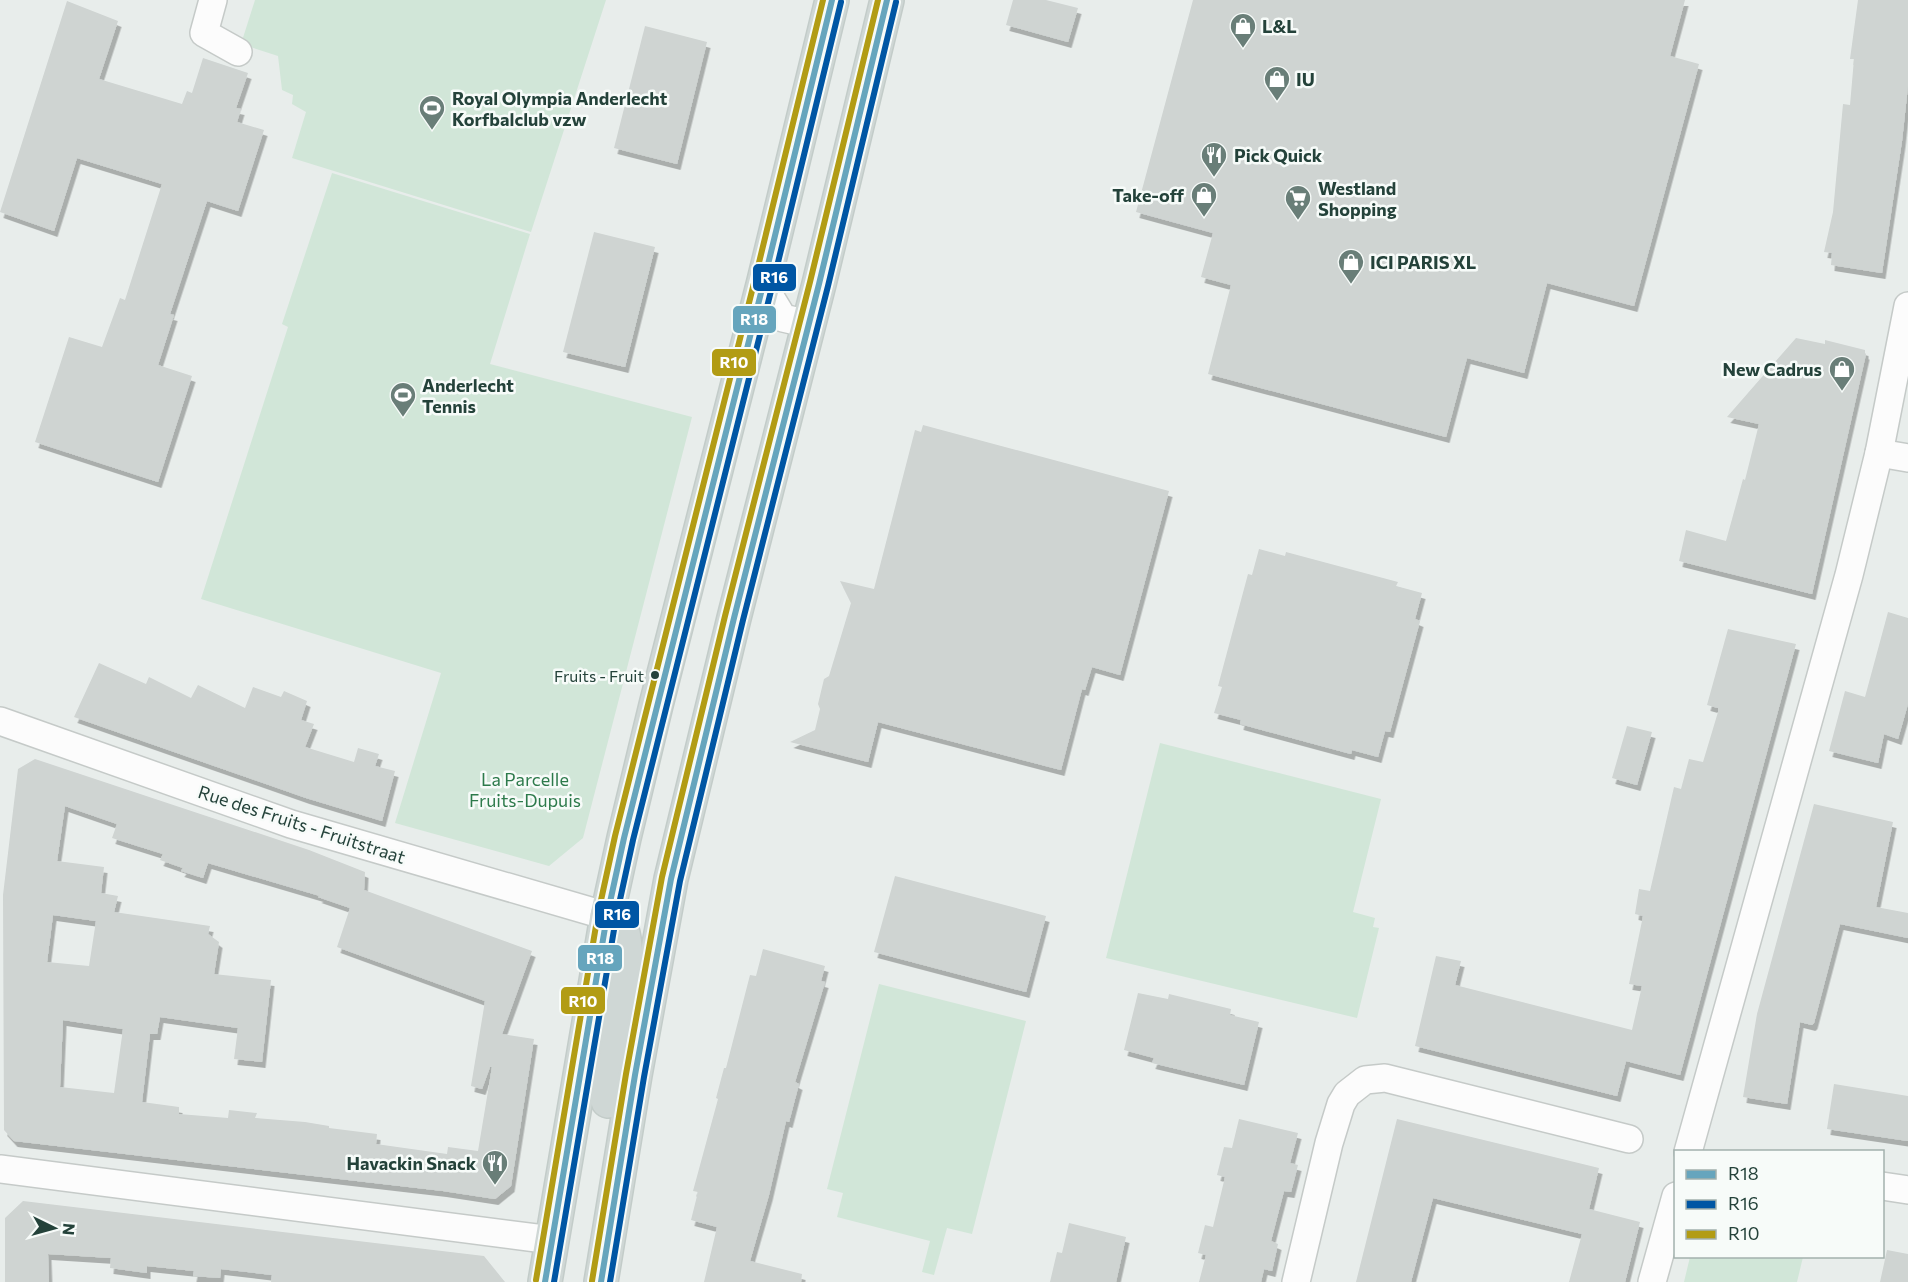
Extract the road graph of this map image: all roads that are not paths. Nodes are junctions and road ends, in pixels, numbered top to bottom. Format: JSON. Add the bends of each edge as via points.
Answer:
{"nodes":[{"id":1,"x":213,"y":0,"type":"edge"},
{"id":2,"x":832,"y":0,"type":"edge"},
{"id":3,"x":887,"y":0,"type":"edge"},
{"id":4,"x":238,"y":52,"type":"dead end"},
{"id":5,"x":763,"y":285,"type":"junction"},
{"id":6,"x":1908,"y":306,"type":"edge"},
{"id":7,"x":809,"y":324,"type":"junction"},
{"id":8,"x":1878,"y":453,"type":"junction"},
{"id":9,"x":1908,"y":458,"type":"edge"},
{"id":10,"x":0,"y":723,"type":"edge"},
{"id":11,"x":607,"y":916,"type":"junction"},
{"id":12,"x":1629,"y":1139,"type":"dead end"},
{"id":13,"x":1689,"y":1150,"type":"edge"},
{"id":14,"x":0,"y":1169,"type":"edge"},
{"id":15,"x":1884,"y":1186,"type":"edge"},
{"id":16,"x":1908,"y":1190,"type":"edge"},
{"id":17,"x":1674,"y":1203,"type":"edge"},
{"id":18,"x":552,"y":1240,"type":"junction"},
{"id":19,"x":602,"y":1275,"type":"edge"},
{"id":20,"x":545,"y":1282,"type":"edge"},
{"id":21,"x":1296,"y":1282,"type":"edge"},
{"id":22,"x":1652,"y":1282,"type":"edge"}],
"edges":[{"from":1,"to":4,"type":"street","via":[[204,33]]},
{"from":2,"to":5,"type":"main road"},
{"from":3,"to":7,"type":"main road"},
{"from":5,"to":7,"type":"street","via":[[783,318]]},
{"from":5,"to":11,"type":"main road","via":[[656,705]]},
{"from":6,"to":8,"type":"street"},
{"from":7,"to":19,"type":"main road","via":[[671,879]]},
{"from":8,"to":9,"type":"street"},
{"from":8,"to":13,"type":"street","via":[[1820,684]]},
{"from":10,"to":11,"type":"street","name":"Rue des Fruits - Fruitstraat","via":[[291,824]]},
{"from":11,"to":18,"type":"main road"},
{"from":11,"to":19,"type":"main road","via":[[621,927],[626,953],[621,1019],[592,1212]]},
{"from":12,"to":21,"type":"street","via":[[1385,1078],[1365,1080],[1347,1094],[1335,1119]]},
{"from":14,"to":18,"type":"street"},
{"from":15,"to":16,"type":"street"},
{"from":17,"to":22,"type":"street"},
{"from":18,"to":20,"type":"main road"}]}
